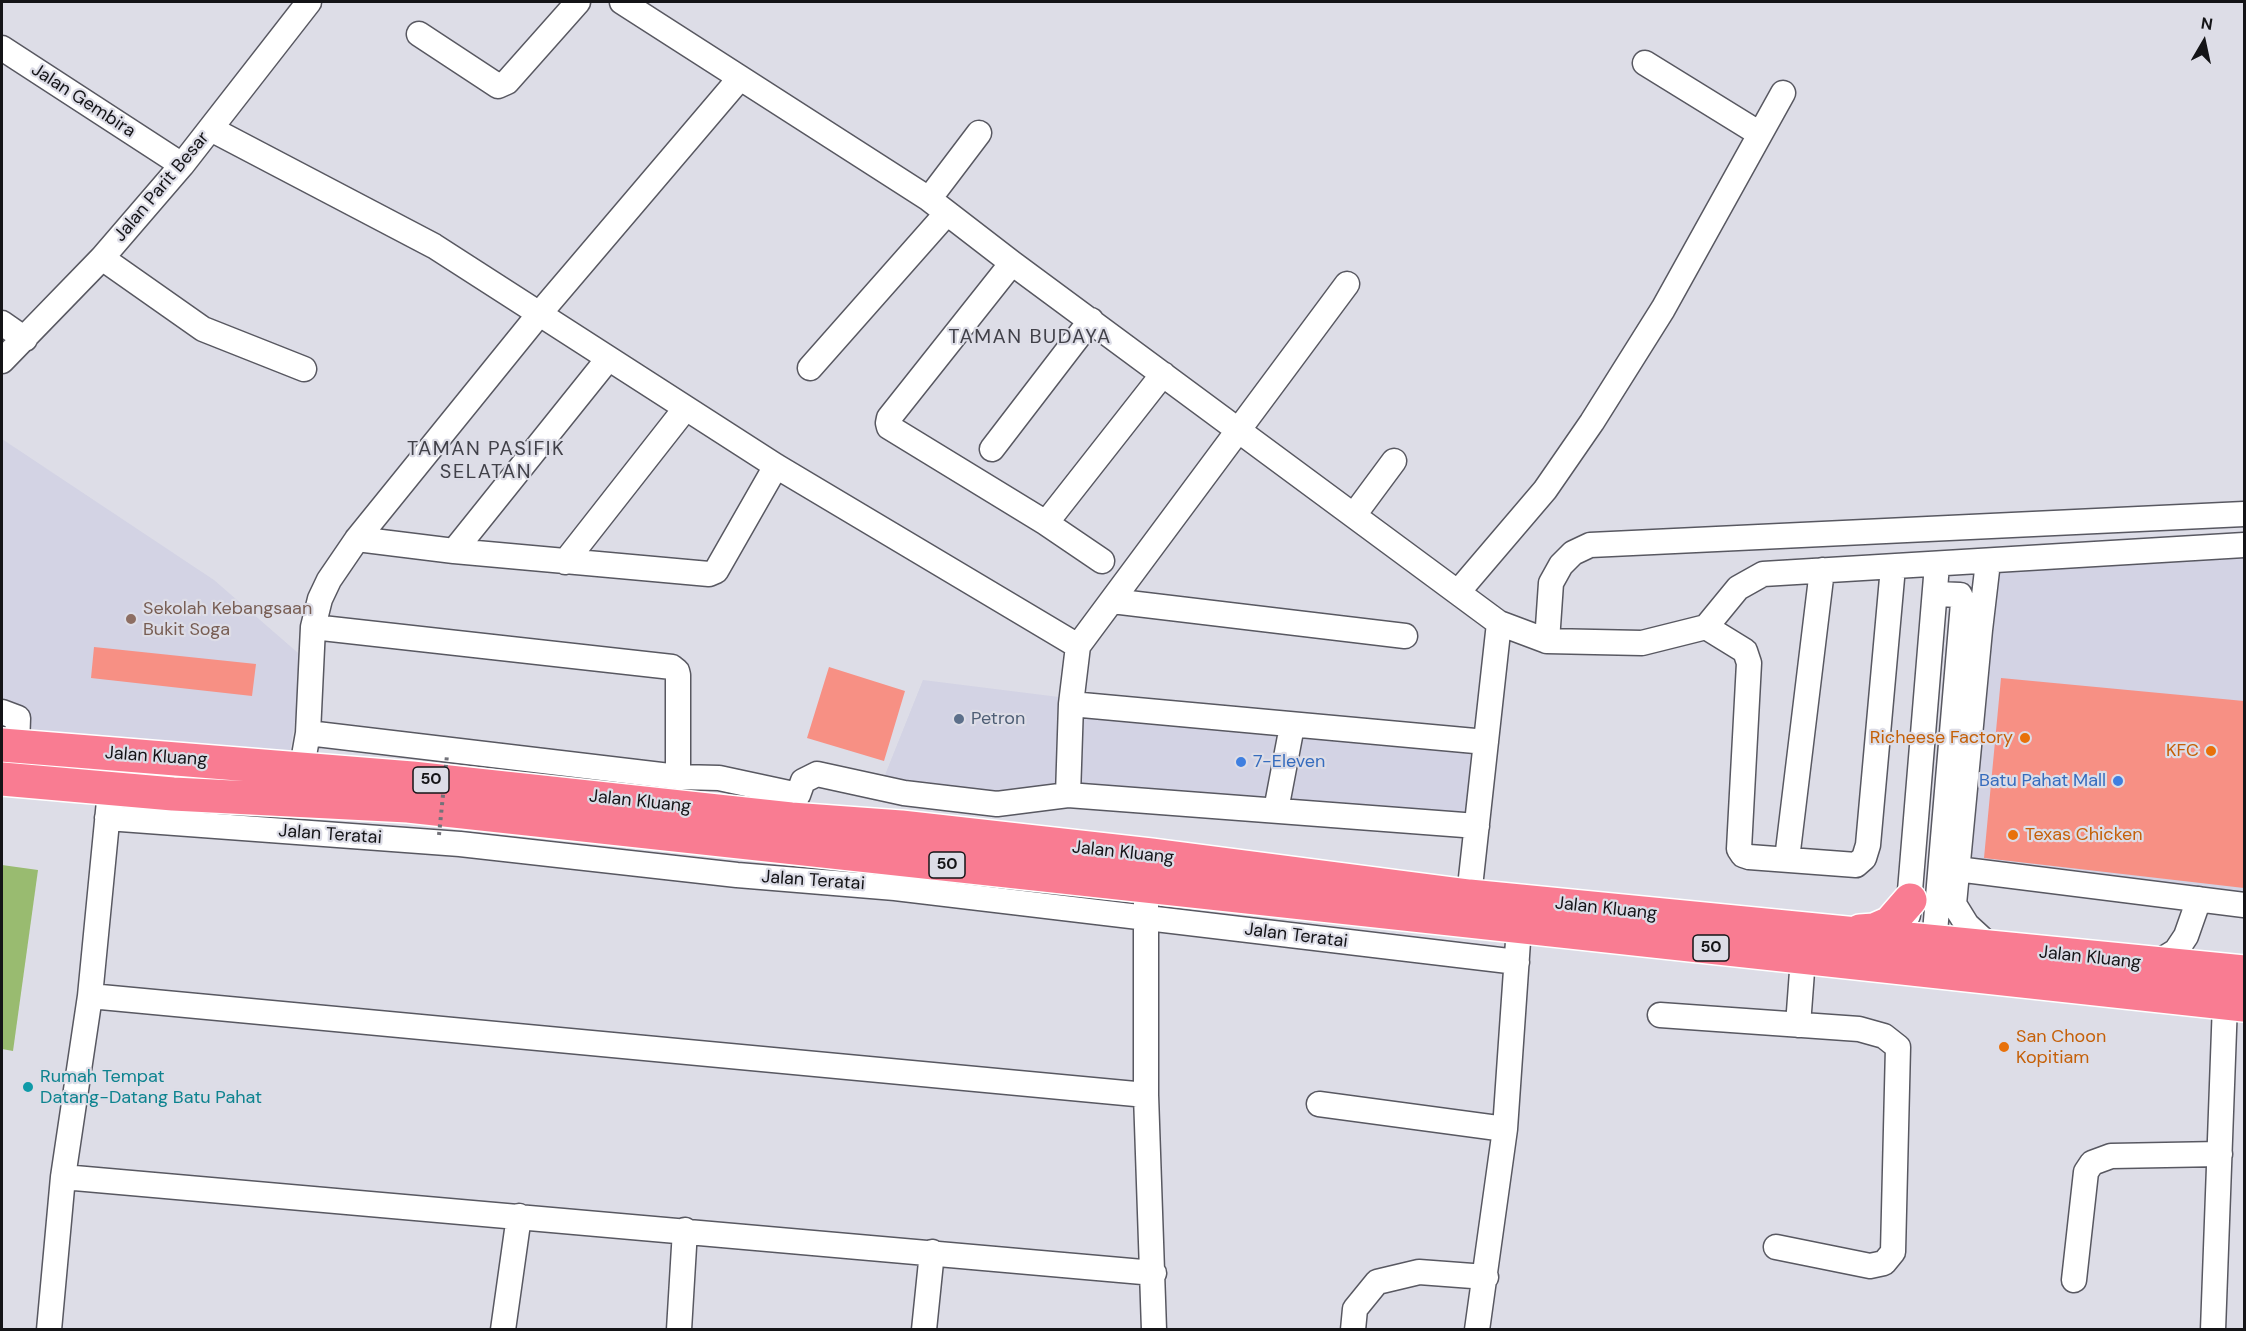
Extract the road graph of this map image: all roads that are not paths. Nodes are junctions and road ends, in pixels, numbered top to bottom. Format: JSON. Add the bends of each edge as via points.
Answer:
{"nodes":[{"id":1,"x":309,"y":2,"type":"edge"},
{"id":2,"x":578,"y":2,"type":"edge"},
{"id":3,"x":622,"y":2,"type":"edge"},
{"id":4,"x":419,"y":34,"type":"dead end"},
{"id":5,"x":2,"y":48,"type":"edge"},
{"id":6,"x":1645,"y":63,"type":"dead end"},
{"id":7,"x":740,"y":78,"type":"junction"},
{"id":8,"x":1783,"y":93,"type":"dead end"},
{"id":9,"x":211,"y":129,"type":"junction"},
{"id":10,"x":979,"y":133,"type":"dead end"},
{"id":11,"x":1760,"y":134,"type":"junction"},
{"id":12,"x":173,"y":160,"type":"junction"},
{"id":13,"x":938,"y":206,"type":"junction"},
{"id":14,"x":102,"y":258,"type":"junction"},
{"id":15,"x":1012,"y":263,"type":"junction"},
{"id":16,"x":1347,"y":284,"type":"dead end"},
{"id":17,"x":540,"y":313,"type":"junction"},
{"id":18,"x":1091,"y":320,"type":"junction"},
{"id":19,"x":2,"y":323,"type":"edge"},
{"id":20,"x":25,"y":339,"type":"junction"},
{"id":21,"x":608,"y":359,"type":"junction"},
{"id":22,"x":2,"y":361,"type":"edge"},
{"id":23,"x":810,"y":368,"type":"dead end"},
{"id":24,"x":303,"y":369,"type":"dead end"},
{"id":25,"x":1163,"y":374,"type":"junction"},
{"id":26,"x":685,"y":409,"type":"junction"},
{"id":27,"x":1238,"y":430,"type":"junction"},
{"id":28,"x":992,"y":449,"type":"dead end"},
{"id":29,"x":1394,"y":461,"type":"dead end"},
{"id":30,"x":776,"y":466,"type":"junction"},
{"id":31,"x":2244,"y":514,"type":"edge"},
{"id":32,"x":1354,"y":515,"type":"junction"},
{"id":33,"x":1046,"y":524,"type":"junction"},
{"id":34,"x":357,"y":539,"type":"junction"},
{"id":35,"x":2244,"y":545,"type":"edge"},
{"id":36,"x":454,"y":551,"type":"junction"},
{"id":37,"x":1102,"y":561,"type":"dead end"},
{"id":38,"x":565,"y":562,"type":"junction"},
{"id":39,"x":1988,"y":562,"type":"junction"},
{"id":40,"x":1937,"y":564,"type":"junction"},
{"id":41,"x":1893,"y":567,"type":"junction"},
{"id":42,"x":1822,"y":570,"type":"junction"},
{"id":43,"x":1458,"y":592,"type":"junction"},
{"id":44,"x":1936,"y":594,"type":"junction"},
{"id":45,"x":1112,"y":601,"type":"junction"},
{"id":46,"x":1499,"y":623,"type":"junction"},
{"id":47,"x":313,"y":627,"type":"junction"},
{"id":48,"x":1706,"y":627,"type":"junction"},
{"id":49,"x":1970,"y":628,"type":"junction"},
{"id":50,"x":1405,"y":636,"type":"dead end"},
{"id":51,"x":1547,"y":641,"type":"junction"},
{"id":52,"x":1078,"y":646,"type":"junction"},
{"id":53,"x":1071,"y":704,"type":"junction"},
{"id":54,"x":2,"y":712,"type":"edge"},
{"id":55,"x":1292,"y":726,"type":"junction"},
{"id":56,"x":308,"y":733,"type":"junction"},
{"id":57,"x":1486,"y":742,"type":"junction"},
{"id":58,"x":9,"y":745,"type":"edge"},
{"id":59,"x":50,"y":749,"type":"junction"},
{"id":60,"x":302,"y":767,"type":"junction"},
{"id":61,"x":678,"y":777,"type":"junction"},
{"id":62,"x":2,"y":779,"type":"edge"},
{"id":63,"x":749,"y":785,"type":"junction"},
{"id":64,"x":904,"y":793,"type":"junction"},
{"id":65,"x":1068,"y":795,"type":"junction"},
{"id":66,"x":109,"y":804,"type":"junction"},
{"id":67,"x":997,"y":804,"type":"junction"},
{"id":68,"x":783,"y":810,"type":"junction"},
{"id":69,"x":1276,"y":810,"type":"junction"},
{"id":70,"x":1477,"y":826,"type":"junction"},
{"id":71,"x":901,"y":828,"type":"junction"},
{"id":72,"x":993,"y":839,"type":"junction"},
{"id":73,"x":1787,"y":859,"type":"junction"},
{"id":74,"x":737,"y":862,"type":"junction"},
{"id":75,"x":1957,"y":869,"type":"junction"},
{"id":76,"x":1147,"y":886,"type":"junction"},
{"id":77,"x":1469,"y":896,"type":"junction"},
{"id":78,"x":2199,"y":899,"type":"junction"},
{"id":79,"x":1910,"y":900,"type":"junction"},
{"id":80,"x":2244,"y":905,"type":"edge"},
{"id":81,"x":1145,"y":918,"type":"junction"},
{"id":82,"x":1519,"y":927,"type":"junction"},
{"id":83,"x":1840,"y":933,"type":"junction"},
{"id":84,"x":1992,"y":948,"type":"junction"},
{"id":85,"x":1918,"y":955,"type":"junction"},
{"id":86,"x":1803,"y":958,"type":"junction"},
{"id":87,"x":1517,"y":962,"type":"junction"},
{"id":88,"x":2155,"y":964,"type":"junction"},
{"id":89,"x":2244,"y":972,"type":"edge"},
{"id":90,"x":90,"y":996,"type":"junction"},
{"id":91,"x":2235,"y":1004,"type":"edge"},
{"id":92,"x":1660,"y":1015,"type":"dead end"},
{"id":93,"x":1798,"y":1025,"type":"junction"},
{"id":94,"x":1146,"y":1095,"type":"junction"},
{"id":95,"x":1319,"y":1104,"type":"dead end"},
{"id":96,"x":1505,"y":1130,"type":"junction"},
{"id":97,"x":2220,"y":1154,"type":"junction"},
{"id":98,"x":63,"y":1177,"type":"junction"},
{"id":99,"x":519,"y":1216,"type":"junction"},
{"id":100,"x":685,"y":1230,"type":"junction"},
{"id":101,"x":1776,"y":1247,"type":"dead end"},
{"id":102,"x":932,"y":1252,"type":"junction"},
{"id":103,"x":1154,"y":1273,"type":"junction"},
{"id":104,"x":1486,"y":1277,"type":"junction"},
{"id":105,"x":2074,"y":1280,"type":"dead end"},
{"id":106,"x":49,"y":1329,"type":"edge"},
{"id":107,"x":503,"y":1329,"type":"edge"},
{"id":108,"x":679,"y":1329,"type":"edge"},
{"id":109,"x":924,"y":1329,"type":"edge"},
{"id":110,"x":1154,"y":1329,"type":"edge"},
{"id":111,"x":1353,"y":1329,"type":"edge"},
{"id":112,"x":1478,"y":1329,"type":"edge"},
{"id":113,"x":2213,"y":1329,"type":"edge"}],
"edges":[{"from":1,"to":9,"type":"street","name":"Jalan Parit Besar"},
{"from":2,"to":4,"type":"street","via":[[507,82],[498,86]]},
{"from":3,"to":7,"type":"street"},
{"from":5,"to":12,"type":"street","name":"Jalan Gembira"},
{"from":6,"to":11,"type":"street"},
{"from":7,"to":13,"type":"street"},
{"from":7,"to":17,"type":"street"},
{"from":8,"to":11,"type":"street"},
{"from":9,"to":12,"type":"street","name":"Jalan Parit Besar"},
{"from":9,"to":17,"type":"street","via":[[434,246]]},
{"from":10,"to":13,"type":"street"},
{"from":11,"to":43,"type":"street","via":[[1663,309],[1592,422],[1545,490]]},
{"from":12,"to":14,"type":"street","name":"Jalan Parit Besar"},
{"from":13,"to":15,"type":"street"},
{"from":13,"to":23,"type":"street"},
{"from":14,"to":20,"type":"street","name":"Jalan Parit Besar"},
{"from":14,"to":24,"type":"street","via":[[203,329]]},
{"from":15,"to":18,"type":"street"},
{"from":15,"to":33,"type":"street","via":[[888,423]]},
{"from":16,"to":27,"type":"street"},
{"from":17,"to":21,"type":"street"},
{"from":17,"to":34,"type":"street"},
{"from":18,"to":25,"type":"street"},
{"from":18,"to":28,"type":"street"},
{"from":19,"to":20,"type":"street"},
{"from":20,"to":22,"type":"street","name":"Jalan Parit Besar"},
{"from":21,"to":26,"type":"street"},
{"from":21,"to":36,"type":"street"},
{"from":25,"to":27,"type":"street"},
{"from":25,"to":33,"type":"street"},
{"from":26,"to":30,"type":"street"},
{"from":26,"to":38,"type":"street"},
{"from":27,"to":32,"type":"street"},
{"from":27,"to":45,"type":"street"},
{"from":29,"to":32,"type":"street"},
{"from":30,"to":38,"type":"street","via":[[716,572],[700,574]]},
{"from":30,"to":52,"type":"street"},
{"from":31,"to":51,"type":"street","via":[[1590,545],[1573,553],[1551,583]]},
{"from":32,"to":43,"type":"street"},
{"from":33,"to":37,"type":"street"},
{"from":34,"to":36,"type":"street"},
{"from":34,"to":47,"type":"street","via":[[329,580]]},
{"from":35,"to":39,"type":"street"},
{"from":36,"to":38,"type":"street"},
{"from":39,"to":40,"type":"street"},
{"from":39,"to":49,"type":"street"},
{"from":40,"to":41,"type":"street"},
{"from":40,"to":44,"type":"street"},
{"from":41,"to":42,"type":"street"},
{"from":41,"to":73,"type":"street","via":[[1864,858],[1856,865]]},
{"from":42,"to":48,"type":"street","via":[[1763,574],[1738,588]]},
{"from":42,"to":73,"type":"street"},
{"from":43,"to":46,"type":"street"},
{"from":44,"to":49,"type":"street","via":[[1962,597]]},
{"from":44,"to":79,"type":"street"},
{"from":45,"to":50,"type":"street"},
{"from":45,"to":52,"type":"street"},
{"from":46,"to":51,"type":"street"},
{"from":46,"to":57,"type":"street"},
{"from":47,"to":56,"type":"street"},
{"from":47,"to":61,"type":"street","via":[[672,668],[678,675]]},
{"from":48,"to":51,"type":"street","via":[[1642,643]]},
{"from":48,"to":73,"type":"street","via":[[1745,651],[1749,663],[1739,849],[1743,855]]},
{"from":49,"to":75,"type":"street"},
{"from":49,"to":85,"type":"street"},
{"from":52,"to":53,"type":"street"},
{"from":53,"to":55,"type":"street"},
{"from":53,"to":65,"type":"street"},
{"from":54,"to":58,"type":"street","via":[[18,718]]},
{"from":55,"to":57,"type":"street"},
{"from":55,"to":69,"type":"street"},
{"from":56,"to":60,"type":"street"},
{"from":56,"to":61,"type":"street"},
{"from":57,"to":70,"type":"street"},
{"from":58,"to":59,"type":"highway","name":"Jalan Kluang","number":"50"},
{"from":59,"to":60,"type":"highway","name":"Jalan Kluang","number":"50"},
{"from":59,"to":66,"type":"highway","via":[[92,764],[103,776]]},
{"from":60,"to":68,"type":"highway","name":"Jalan Kluang","number":"50"},
{"from":61,"to":63,"type":"street","via":[[719,778]]},
{"from":62,"to":66,"type":"highway","name":"Jalan Kluang","number":"50"},
{"from":63,"to":68,"type":"street"},
{"from":63,"to":68,"type":"street","via":[[759,802]]},
{"from":64,"to":67,"type":"street"},
{"from":64,"to":68,"type":"street","via":[[817,774],[804,781]]},
{"from":64,"to":71,"type":"street"},
{"from":65,"to":67,"type":"street"},
{"from":65,"to":69,"type":"street"},
{"from":66,"to":74,"type":"highway","name":"Jalan Kluang","number":"50","via":[[408,806]]},
{"from":66,"to":90,"type":"street"},
{"from":67,"to":72,"type":"street"},
{"from":68,"to":71,"type":"highway","name":"Jalan Kluang","number":"50"},
{"from":69,"to":70,"type":"street"},
{"from":70,"to":77,"type":"street"},
{"from":71,"to":72,"type":"highway","name":"Jalan Kluang","number":"50"},
{"from":72,"to":77,"type":"highway","name":"Jalan Kluang","number":"50"},
{"from":74,"to":76,"type":"highway","name":"Jalan Kluang","number":"50"},
{"from":74,"to":81,"type":"street","name":"Jalan Teratai","via":[[895,888]]},
{"from":75,"to":78,"type":"street"},
{"from":75,"to":84,"type":"street","via":[[1954,904],[1967,925]]},
{"from":76,"to":81,"type":"street"},
{"from":76,"to":82,"type":"highway","name":"Jalan Kluang","number":"50"},
{"from":77,"to":83,"type":"highway","name":"Jalan Kluang","number":"50"},
{"from":78,"to":80,"type":"street"},
{"from":78,"to":88,"type":"street","via":[[2186,936],[2176,951]]},
{"from":79,"to":83,"type":"highway","via":[[1890,923],[1874,930]]},
{"from":79,"to":85,"type":"street"},
{"from":81,"to":87,"type":"street","name":"Jalan Teratai"},
{"from":81,"to":94,"type":"street"},
{"from":82,"to":86,"type":"highway","name":"Jalan Kluang","number":"50"},
{"from":82,"to":87,"type":"street"},
{"from":83,"to":85,"type":"highway","name":"Jalan Kluang","number":"50"},
{"from":84,"to":85,"type":"highway","name":"Jalan Kluang","number":"50"},
{"from":84,"to":88,"type":"highway","name":"Jalan Kluang","number":"50"},
{"from":85,"to":86,"type":"highway","name":"Jalan Kluang","number":"50"},
{"from":85,"to":91,"type":"highway","name":"Jalan Kluang","number":"50"},
{"from":86,"to":93,"type":"street"},
{"from":87,"to":96,"type":"street"},
{"from":88,"to":89,"type":"highway","name":"Jalan Kluang","number":"50"},
{"from":90,"to":94,"type":"street"},
{"from":90,"to":98,"type":"street"},
{"from":91,"to":97,"type":"street"},
{"from":92,"to":93,"type":"street"},
{"from":93,"to":101,"type":"street","via":[[1859,1029],[1884,1036],[1898,1047],[1893,1252],[1884,1263],[1870,1266]]},
{"from":94,"to":103,"type":"street"},
{"from":95,"to":96,"type":"street"},
{"from":96,"to":104,"type":"street"},
{"from":97,"to":105,"type":"street","via":[[2111,1156],[2092,1163],[2086,1172]]},
{"from":97,"to":113,"type":"street"},
{"from":98,"to":99,"type":"street"},
{"from":98,"to":106,"type":"street"},
{"from":99,"to":100,"type":"street"},
{"from":99,"to":107,"type":"street"},
{"from":100,"to":102,"type":"street"},
{"from":100,"to":108,"type":"street"},
{"from":102,"to":103,"type":"street"},
{"from":102,"to":109,"type":"street"},
{"from":103,"to":110,"type":"street"},
{"from":104,"to":111,"type":"street","via":[[1419,1272],[1377,1282],[1355,1309]]},
{"from":104,"to":112,"type":"street"}]}
